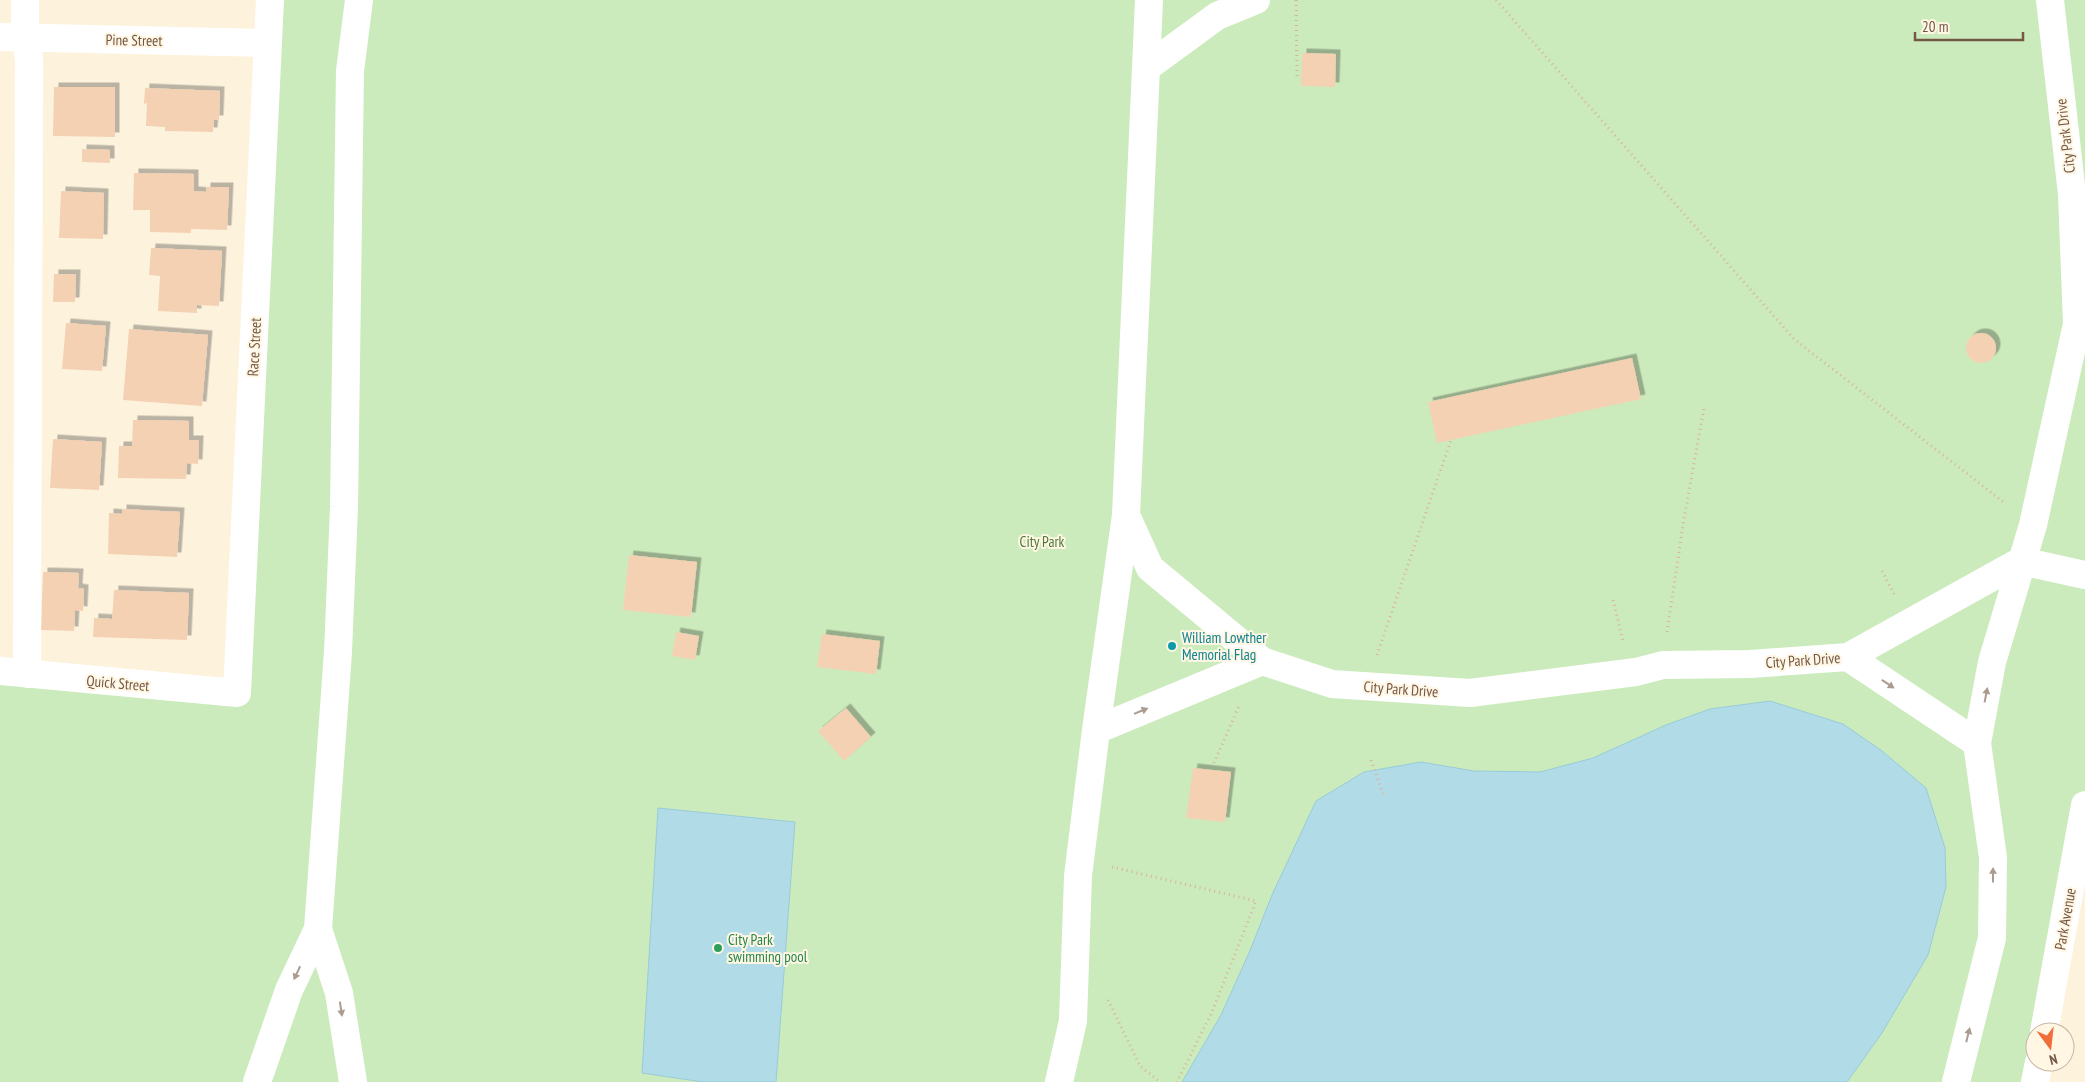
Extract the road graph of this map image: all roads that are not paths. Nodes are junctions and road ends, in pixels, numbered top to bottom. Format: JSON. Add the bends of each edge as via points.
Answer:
{"nodes":[{"id":1,"x":25,"y":0,"type":"edge"},
{"id":2,"x":270,"y":0,"type":"edge"},
{"id":3,"x":359,"y":0,"type":"edge"},
{"id":4,"x":1149,"y":0,"type":"edge"},
{"id":5,"x":1256,"y":0,"type":"edge"},
{"id":6,"x":2050,"y":0,"type":"edge"},
{"id":7,"x":12,"y":37,"type":"edge"},
{"id":8,"x":268,"y":43,"type":"junction"},
{"id":9,"x":1146,"y":68,"type":"junction"},
{"id":10,"x":1126,"y":515,"type":"junction"},
{"id":11,"x":2021,"y":561,"type":"junction"},
{"id":12,"x":2085,"y":575,"type":"edge"},
{"id":13,"x":1848,"y":657,"type":"junction"},
{"id":14,"x":1262,"y":661,"type":"junction"},
{"id":15,"x":0,"y":671,"type":"edge"},
{"id":16,"x":27,"y":674,"type":"junction"},
{"id":17,"x":237,"y":693,"type":"joint"},
{"id":18,"x":1096,"y":730,"type":"junction"},
{"id":19,"x":1977,"y":743,"type":"junction"},
{"id":20,"x":2085,"y":805,"type":"edge"},
{"id":21,"x":2077,"y":902,"type":"edge"},
{"id":22,"x":318,"y":929,"type":"junction"},
{"id":23,"x":2047,"y":1022,"type":"edge"},
{"id":24,"x":257,"y":1082,"type":"edge"},
{"id":25,"x":353,"y":1082,"type":"edge"},
{"id":26,"x":1059,"y":1082,"type":"edge"},
{"id":27,"x":1956,"y":1082,"type":"edge"}],
"edges":[{"from":1,"to":7,"type":"street"},
{"from":2,"to":8,"type":"street","name":"Race Street"},
{"from":3,"to":22,"type":"street","via":[[350,71],[344,507],[338,652]]},
{"from":4,"to":9,"type":"street"},
{"from":5,"to":9,"type":"street","via":[[1217,16]]},
{"from":6,"to":11,"type":"street","name":"City Park Drive","via":[[2072,194],[2078,324],[2033,525]]},
{"from":7,"to":8,"type":"street","name":"Pine Street"},
{"from":7,"to":16,"type":"street","via":[[29,59]]},
{"from":8,"to":17,"type":"street","name":"Race Street"},
{"from":9,"to":10,"type":"street"},
{"from":10,"to":14,"type":"street","name":"City Park Drive","via":[[1150,568]]},
{"from":10,"to":18,"type":"street"},
{"from":11,"to":12,"type":"street"},
{"from":11,"to":13,"type":"street","name":"City Park Drive"},
{"from":19,"to":11,"type":"street","one_way":true,"via":[[1992,662]]},
{"from":13,"to":14,"type":"street","name":"City Park Drive","via":[[1750,664],[1663,665],[1631,673],[1470,693],[1332,684]]},
{"from":13,"to":19,"type":"street","one_way":true},
{"from":18,"to":14,"type":"street","one_way":true},
{"from":15,"to":16,"type":"street","name":"Quick Street"},
{"from":16,"to":17,"type":"street","name":"Quick Street"},
{"from":18,"to":26,"type":"street","via":[[1080,859],[1074,1021]]},
{"from":27,"to":19,"type":"street","one_way":true,"via":[[1992,938],[1993,858]]},
{"from":20,"to":21,"type":"street","name":"Park Avenue"},
{"from":21,"to":23,"type":"street","name":"Park Avenue"},
{"from":22,"to":24,"type":"street","one_way":true,"via":[[289,990]]},
{"from":22,"to":25,"type":"street","one_way":true,"via":[[339,993]]}]}
